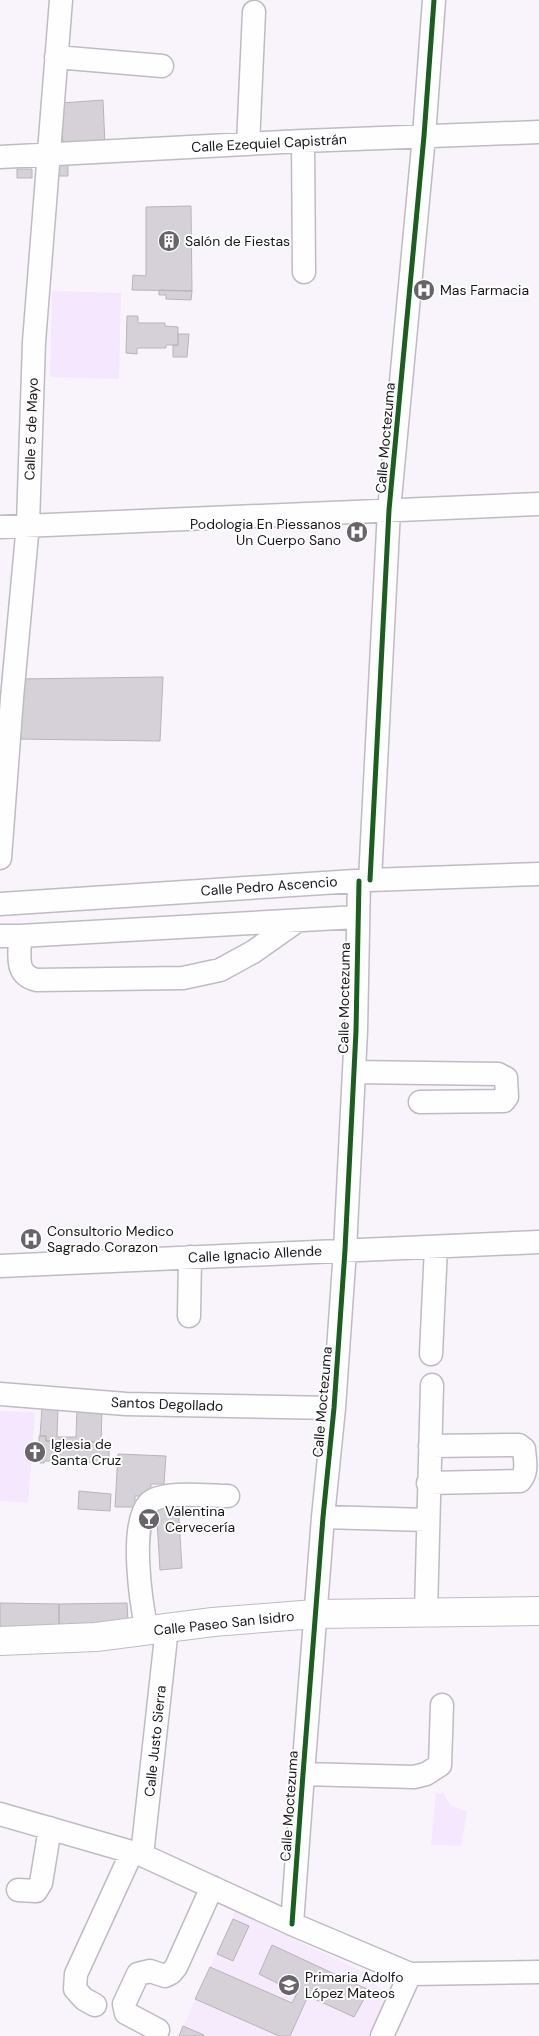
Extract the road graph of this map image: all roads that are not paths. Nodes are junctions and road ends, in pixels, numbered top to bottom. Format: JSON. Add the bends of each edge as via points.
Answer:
{"nodes":[{"id":1,"x":60,"y":0,"type":"edge"},
{"id":2,"x":434,"y":0,"type":"edge"},
{"id":3,"x":254,"y":12,"type":"dead end"},
{"id":4,"x":56,"y":57,"type":"junction"},
{"id":5,"x":162,"y":66,"type":"dead end"},
{"id":6,"x":539,"y":132,"type":"edge"},
{"id":7,"x":424,"y":136,"type":"junction"},
{"id":8,"x":303,"y":141,"type":"junction"},
{"id":9,"x":248,"y":144,"type":"junction"},
{"id":10,"x":50,"y":156,"type":"junction"},
{"id":11,"x":0,"y":157,"type":"edge"},
{"id":12,"x":304,"y":272,"type":"dead end"},
{"id":13,"x":539,"y":504,"type":"edge"},
{"id":14,"x":389,"y":510,"type":"junction"},
{"id":15,"x":28,"y":524,"type":"junction"},
{"id":16,"x":0,"y":527,"type":"edge"},
{"id":17,"x":6,"y":698,"type":"edge"},
{"id":18,"x":0,"y":858,"type":"edge"},
{"id":19,"x":539,"y":874,"type":"edge"},
{"id":20,"x":364,"y":880,"type":"junction"},
{"id":21,"x":0,"y":904,"type":"edge"},
{"id":22,"x":357,"y":917,"type":"junction"},
{"id":23,"x":296,"y":921,"type":"junction"},
{"id":24,"x":10,"y":936,"type":"edge"},
{"id":25,"x":354,"y":1072,"type":"junction"},
{"id":26,"x":420,"y":1102,"type":"dead end"},
{"id":27,"x":539,"y":1242,"type":"edge"},
{"id":28,"x":345,"y":1250,"type":"junction"},
{"id":29,"x":436,"y":1254,"type":"junction"},
{"id":30,"x":190,"y":1257,"type":"junction"},
{"id":31,"x":0,"y":1266,"type":"edge"},
{"id":32,"x":189,"y":1316,"type":"dead end"},
{"id":33,"x":431,"y":1354,"type":"dead end"},
{"id":34,"x":432,"y":1385,"type":"dead end"},
{"id":35,"x":0,"y":1394,"type":"edge"},
{"id":36,"x":334,"y":1408,"type":"junction"},
{"id":37,"x":430,"y":1446,"type":"junction"},
{"id":38,"x":428,"y":1483,"type":"junction"},
{"id":39,"x":228,"y":1496,"type":"dead end"},
{"id":40,"x":323,"y":1517,"type":"junction"},
{"id":41,"x":427,"y":1520,"type":"junction"},
{"id":42,"x":539,"y":1611,"type":"edge"},
{"id":43,"x":426,"y":1612,"type":"junction"},
{"id":44,"x":315,"y":1614,"type":"junction"},
{"id":45,"x":157,"y":1629,"type":"junction"},
{"id":46,"x":0,"y":1641,"type":"edge"},
{"id":47,"x":442,"y":1705,"type":"dead end"},
{"id":48,"x":302,"y":1774,"type":"junction"},
{"id":49,"x":0,"y":1814,"type":"edge"},
{"id":50,"x":50,"y":1828,"type":"junction"},
{"id":51,"x":137,"y":1854,"type":"junction"},
{"id":52,"x":212,"y":1887,"type":"junction"},
{"id":53,"x":18,"y":1890,"type":"dead end"},
{"id":54,"x":292,"y":1924,"type":"junction"},
{"id":55,"x":539,"y":1972,"type":"edge"},
{"id":56,"x":410,"y":1974,"type":"junction"},
{"id":57,"x":95,"y":2005,"type":"dead end"},
{"id":58,"x":158,"y":2030,"type":"dead end"},
{"id":59,"x":382,"y":2036,"type":"edge"}],
"edges":[{"from":1,"to":4,"type":"street","name":"Calle 5 de Mayo"},
{"from":2,"to":7,"type":"street","name":"Calle Moctezuma"},
{"from":3,"to":9,"type":"street"},
{"from":4,"to":5,"type":"street"},
{"from":4,"to":10,"type":"street","name":"Calle 5 de Mayo"},
{"from":6,"to":7,"type":"street","name":"Calle Ezequiel Capistrán"},
{"from":7,"to":8,"type":"street","name":"Calle Ezequiel Capistrán"},
{"from":7,"to":14,"type":"street","name":"Calle Moctezuma"},
{"from":8,"to":9,"type":"street","name":"Calle Ezequiel Capistrán"},
{"from":8,"to":12,"type":"street"},
{"from":9,"to":10,"type":"street","name":"Calle Ezequiel Capistrán"},
{"from":10,"to":11,"type":"street","name":"Calle Ezequiel Capistrán"},
{"from":10,"to":15,"type":"street","name":"Calle 5 de Mayo","via":[[34,342]]},
{"from":13,"to":14,"type":"street"},
{"from":14,"to":15,"type":"street"},
{"from":14,"to":20,"type":"street","name":"Calle Moctezuma"},
{"from":15,"to":16,"type":"street"},
{"from":15,"to":17,"type":"street","name":"Calle 5 de Mayo"},
{"from":17,"to":18,"type":"street","name":"Calle 5 de Mayo"},
{"from":19,"to":20,"type":"street","name":"Calle Pedro Ascencio"},
{"from":20,"to":21,"type":"street","name":"Calle Pedro Ascencio"},
{"from":20,"to":22,"type":"street","name":"Calle Moctezuma"},
{"from":22,"to":23,"type":"street"},
{"from":22,"to":25,"type":"street","name":"Calle Moctezuma"},
{"from":23,"to":24,"type":"street"},
{"from":23,"to":24,"type":"street","via":[[253,952],[220,970],[183,978],[28,978],[22,974]]},
{"from":25,"to":26,"type":"street","via":[[498,1074],[506,1078],[507,1097],[504,1101]]},
{"from":25,"to":28,"type":"street","name":"Calle Moctezuma"},
{"from":27,"to":29,"type":"street","name":"Calle Ignacio Allende"},
{"from":28,"to":29,"type":"street","name":"Calle Ignacio Allende"},
{"from":28,"to":30,"type":"street","name":"Calle Ignacio Allende"},
{"from":28,"to":36,"type":"street","name":"Calle Moctezuma"},
{"from":29,"to":33,"type":"street"},
{"from":30,"to":31,"type":"street","name":"Calle Ignacio Allende"},
{"from":30,"to":32,"type":"street"},
{"from":34,"to":37,"type":"street"},
{"from":35,"to":36,"type":"street","name":"Santos Degollado","via":[[126,1404]]},
{"from":36,"to":40,"type":"street","name":"Calle Moctezuma"},
{"from":37,"to":38,"type":"street"},
{"from":37,"to":38,"type":"street","via":[[519,1445],[524,1449],[526,1471],[520,1482]]},
{"from":38,"to":41,"type":"street"},
{"from":39,"to":45,"type":"street","name":"Calle Justo Sierra","via":[[166,1496],[150,1502],[139,1522],[138,1560]]},
{"from":40,"to":41,"type":"street"},
{"from":40,"to":44,"type":"street","name":"Calle Moctezuma"},
{"from":41,"to":43,"type":"street"},
{"from":42,"to":43,"type":"main road","name":"Calle Paseo San Isidro"},
{"from":43,"to":44,"type":"main road","name":"Calle Paseo San Isidro"},
{"from":44,"to":45,"type":"main road","name":"Calle Paseo San Isidro"},
{"from":44,"to":48,"type":"street","name":"Calle Moctezuma"},
{"from":45,"to":46,"type":"main road","name":"Calle Paseo San Isidro","via":[[96,1637]]},
{"from":45,"to":51,"type":"street","name":"Calle Justo Sierra"},
{"from":47,"to":48,"type":"street","via":[[440,1765],[426,1774],[414,1777]]},
{"from":48,"to":54,"type":"street","name":"Calle Moctezuma"},
{"from":49,"to":50,"type":"street"},
{"from":50,"to":51,"type":"street"},
{"from":50,"to":53,"type":"street","via":[[41,1882],[36,1890]]},
{"from":51,"to":52,"type":"street"},
{"from":51,"to":57,"type":"street","name":"Calle Justo Sierra","via":[[76,1974],[75,1989],[84,2000]]},
{"from":52,"to":54,"type":"street"},
{"from":52,"to":58,"type":"street","via":[[176,1967],[165,1976],[150,1971],[138,1974],[124,2004],[126,2013]]},
{"from":54,"to":56,"type":"street"},
{"from":55,"to":56,"type":"street"},
{"from":56,"to":59,"type":"street"}]}
